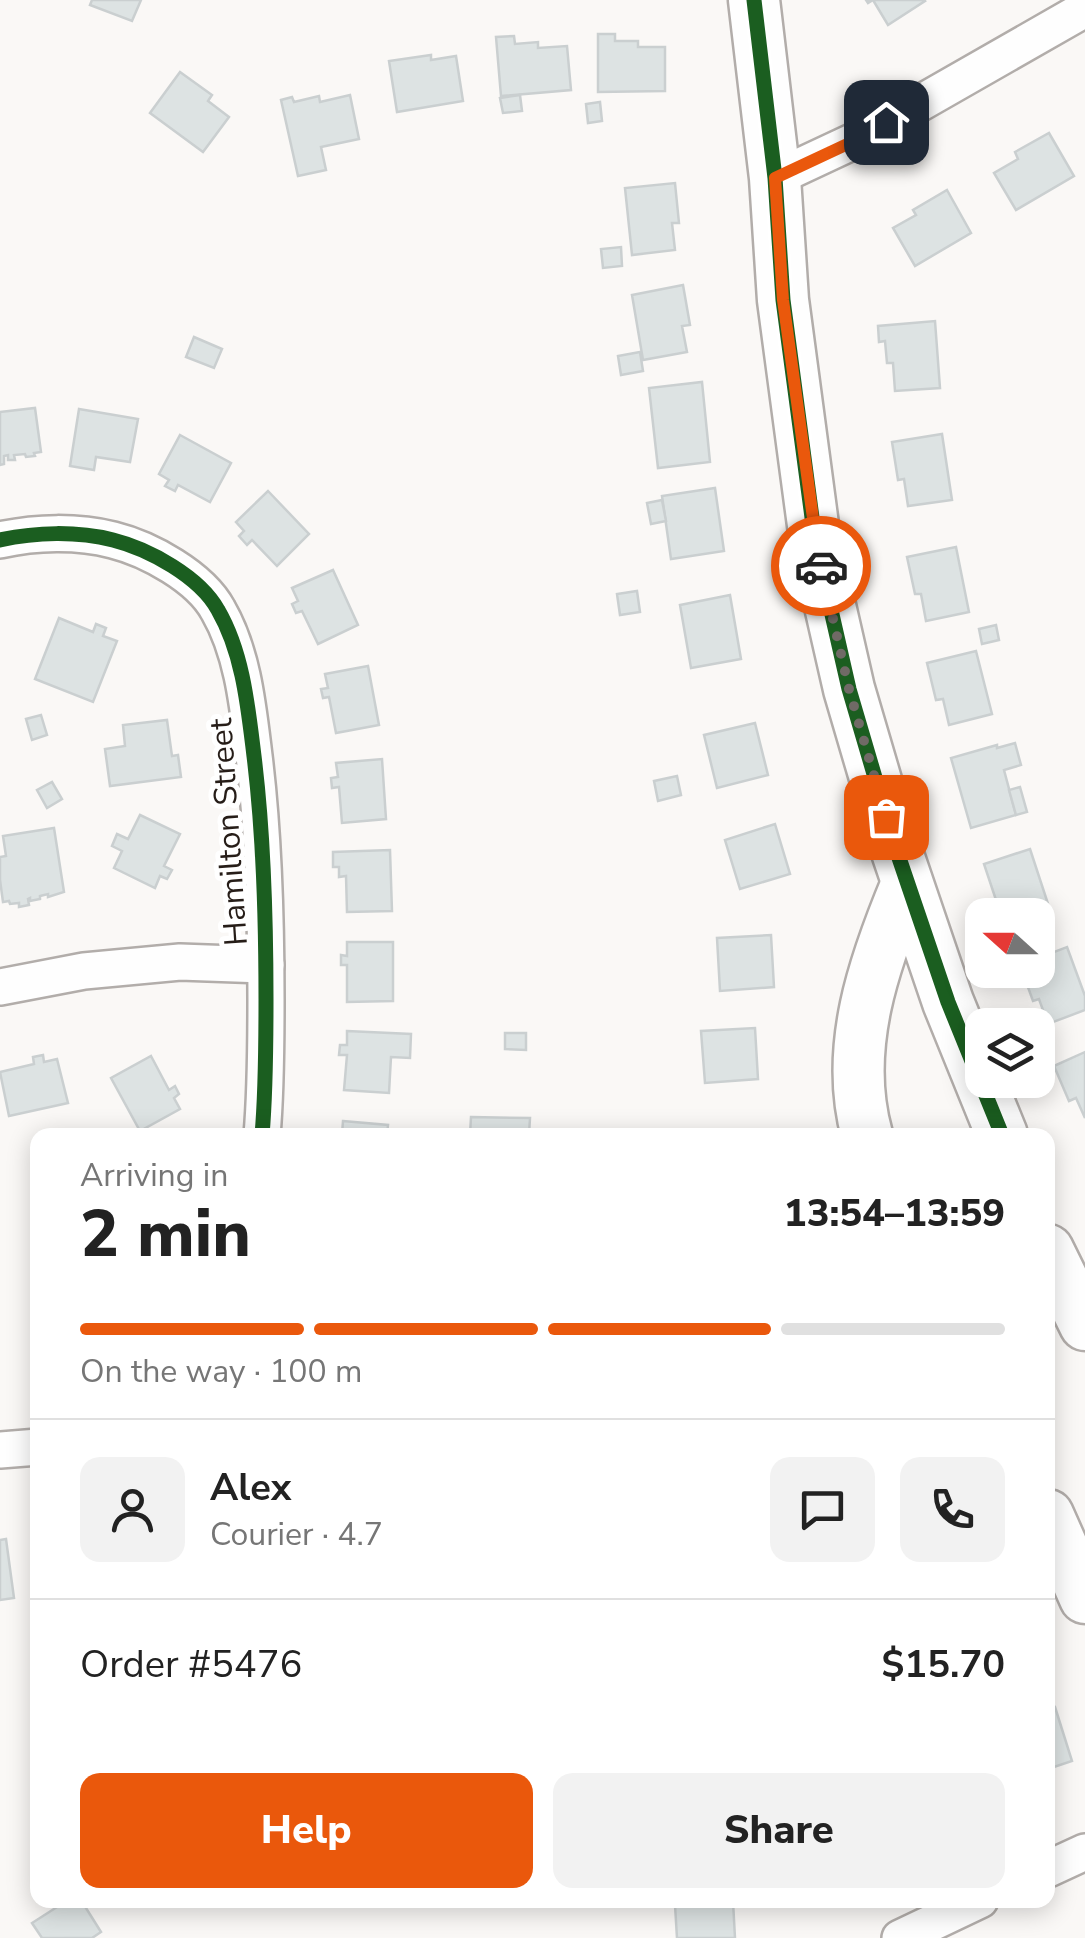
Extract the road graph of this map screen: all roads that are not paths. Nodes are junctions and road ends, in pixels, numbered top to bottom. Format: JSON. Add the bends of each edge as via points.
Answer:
{"nodes":[{"id":1,"x":754,"y":0,"type":"edge"},
{"id":2,"x":1085,"y":9,"type":"edge"},
{"id":3,"x":775,"y":178,"type":"junction"},
{"id":4,"x":0,"y":540,"type":"edge"},
{"id":5,"x":908,"y":884,"type":"junction"},
{"id":6,"x":266,"y":965,"type":"junction"},
{"id":7,"x":0,"y":986,"type":"edge"},
{"id":8,"x":263,"y":1128,"type":"edge"},
{"id":9,"x":865,"y":1128,"type":"edge"},
{"id":10,"x":999,"y":1128,"type":"edge"},
{"id":11,"x":1055,"y":1264,"type":"edge"},
{"id":12,"x":1085,"y":1325,"type":"edge"},
{"id":13,"x":30,"y":1448,"type":"edge"},
{"id":14,"x":0,"y":1450,"type":"edge"},
{"id":15,"x":1055,"y":1531,"type":"edge"},
{"id":16,"x":1085,"y":1598,"type":"edge"},
{"id":17,"x":1085,"y":1852,"type":"edge"},
{"id":18,"x":1055,"y":1866,"type":"edge"},
{"id":19,"x":963,"y":1908,"type":"edge"},
{"id":20,"x":900,"y":1938,"type":"edge"}],
"edges":[{"from":1,"to":3,"type":"street"},
{"from":2,"to":3,"type":"street","via":[[854,141]]},
{"from":3,"to":5,"type":"street","via":[[783,300],[816,540],[849,689]]},
{"from":4,"to":6,"type":"street","name":"Hamilton Street","via":[[44,534],[114,540],[191,578],[217,608],[237,653],[251,732],[265,870]]},
{"from":5,"to":9,"type":"street","via":[[862,1023],[857,1072]]},
{"from":5,"to":10,"type":"street"},
{"from":6,"to":7,"type":"street","via":[[180,962]]},
{"from":6,"to":8,"type":"street","name":"Hamilton Street"},
{"from":11,"to":12,"type":"street"},
{"from":13,"to":14,"type":"street"},
{"from":15,"to":16,"type":"street"},
{"from":17,"to":18,"type":"street"},
{"from":19,"to":20,"type":"street"}]}
